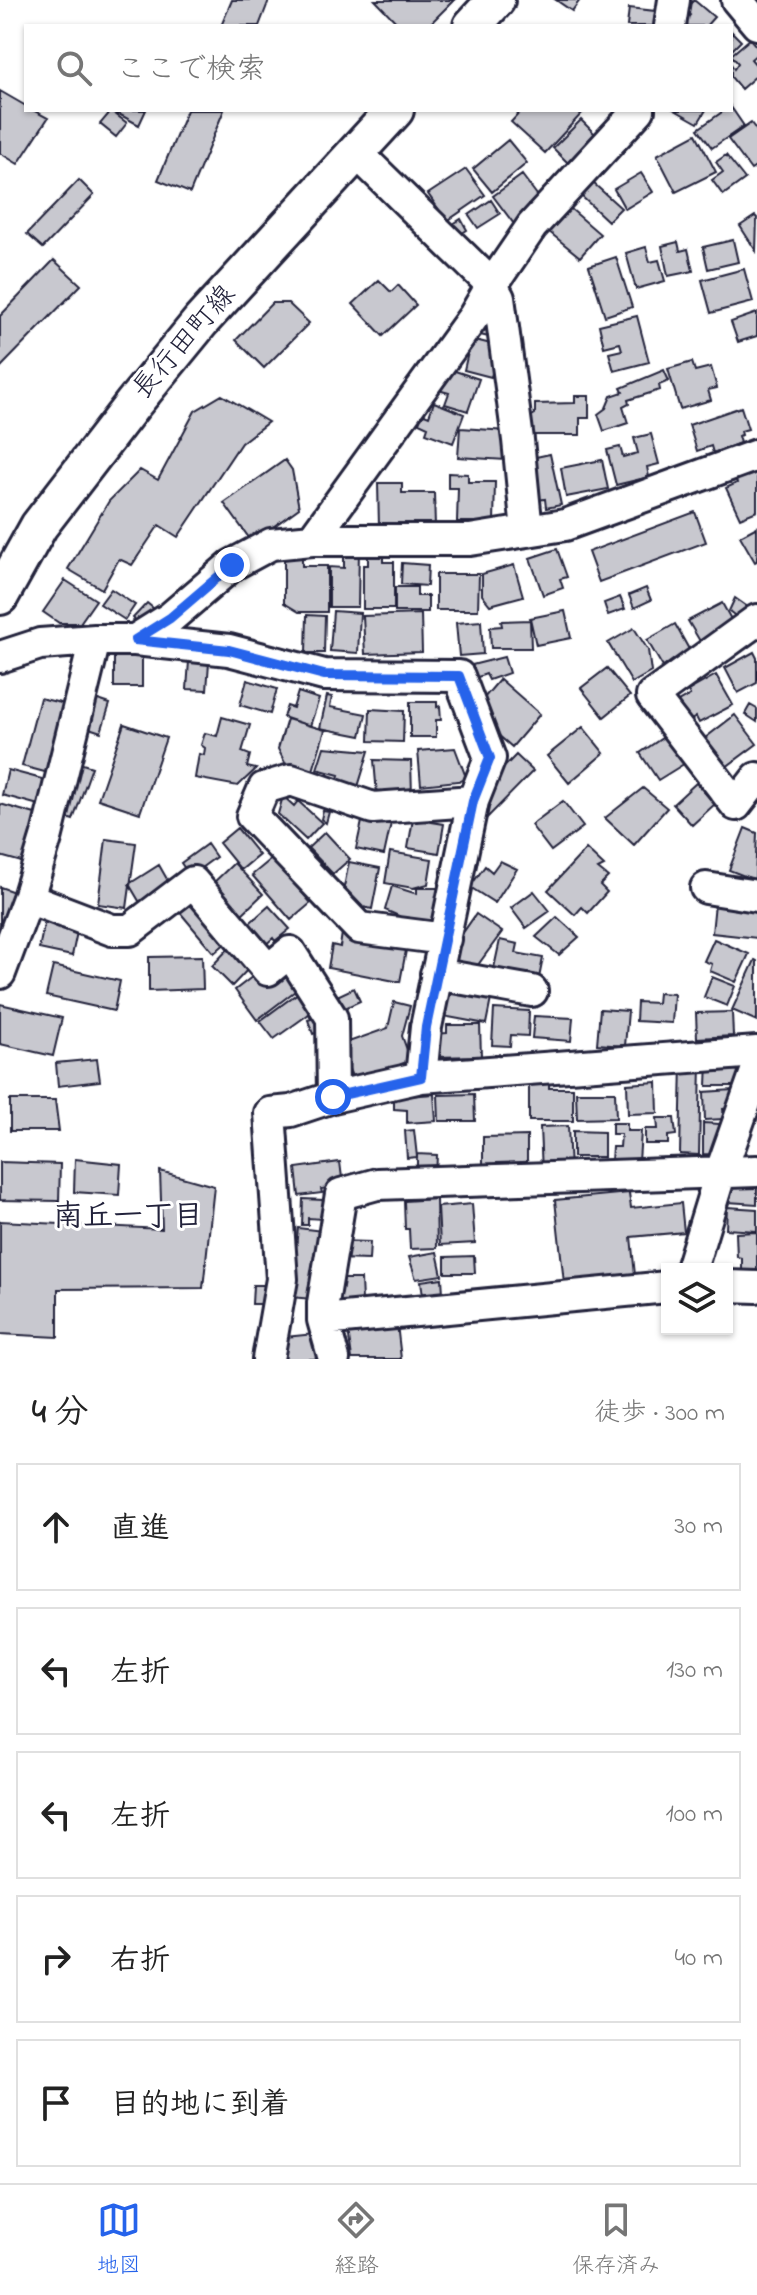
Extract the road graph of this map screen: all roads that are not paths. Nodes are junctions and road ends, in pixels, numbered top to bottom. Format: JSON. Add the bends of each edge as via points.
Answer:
{"nodes":[{"id":1,"x":496,"y":0,"type":"edge"},
{"id":2,"x":674,"y":0,"type":"edge"},
{"id":3,"x":737,"y":0,"type":"edge"},
{"id":4,"x":474,"y":24,"type":"edge"},
{"id":5,"x":670,"y":24,"type":"edge"},
{"id":6,"x":757,"y":24,"type":"edge"},
{"id":7,"x":393,"y":112,"type":"edge"},
{"id":8,"x":637,"y":112,"type":"edge"},
{"id":9,"x":356,"y":152,"type":"junction"},
{"id":10,"x":492,"y":285,"type":"junction"},
{"id":11,"x":757,"y":455,"type":"edge"},
{"id":12,"x":527,"y":531,"type":"junction"},
{"id":13,"x":312,"y":540,"type":"junction"},
{"id":14,"x":0,"y":596,"type":"edge"},
{"id":15,"x":757,"y":620,"type":"edge"},
{"id":16,"x":95,"y":640,"type":"junction"},
{"id":17,"x":135,"y":640,"type":"junction"},
{"id":18,"x":0,"y":657,"type":"edge"},
{"id":19,"x":757,"y":778,"type":"edge"},
{"id":20,"x":473,"y":801,"type":"junction"},
{"id":21,"x":706,"y":888,"type":"dead end"},
{"id":22,"x":757,"y":896,"type":"edge"},
{"id":23,"x":28,"y":898,"type":"junction"},
{"id":24,"x":445,"y":939,"type":"junction"},
{"id":25,"x":0,"y":973,"type":"edge"},
{"id":26,"x":436,"y":974,"type":"junction"},
{"id":27,"x":532,"y":991,"type":"dead end"},
{"id":28,"x":757,"y":1052,"type":"edge"},
{"id":29,"x":757,"y":1069,"type":"edge"},
{"id":30,"x":421,"y":1077,"type":"junction"},
{"id":31,"x":333,"y":1097,"type":"junction"},
{"id":32,"x":721,"y":1171,"type":"junction"},
{"id":33,"x":757,"y":1171,"type":"edge"},
{"id":34,"x":693,"y":1263,"type":"edge"},
{"id":35,"x":733,"y":1286,"type":"edge"},
{"id":36,"x":757,"y":1287,"type":"edge"},
{"id":37,"x":661,"y":1288,"type":"edge"},
{"id":38,"x":323,"y":1320,"type":"junction"},
{"id":39,"x":268,"y":1359,"type":"edge"},
{"id":40,"x":334,"y":1359,"type":"edge"}],
"edges":[{"from":1,"to":4,"type":"main road"},
{"from":2,"to":5,"type":"street"},
{"from":3,"to":6,"type":"street"},
{"from":7,"to":9,"type":"main road","name":"長行田町線"},
{"from":8,"to":10,"type":"street","via":[[532,226]]},
{"from":9,"to":10,"type":"street"},
{"from":9,"to":14,"type":"main road","name":"長行田町線","via":[[201,321],[133,404],[39,526]]},
{"from":10,"to":12,"type":"street","via":[[503,320]]},
{"from":10,"to":13,"type":"street"},
{"from":11,"to":12,"type":"street","via":[[565,525]]},
{"from":12,"to":13,"type":"street","via":[[470,540]]},
{"from":13,"to":17,"type":"street","via":[[271,544],[232,565],[170,618]]},
{"from":15,"to":19,"type":"street","via":[[652,696],[736,805]]},
{"from":16,"to":17,"type":"street"},
{"from":16,"to":18,"type":"street","via":[[40,644]]},
{"from":16,"to":23,"type":"street"},
{"from":17,"to":20,"type":"street","via":[[229,650],[324,675],[459,676],[490,758]]},
{"from":20,"to":24,"type":"street"},
{"from":20,"to":24,"type":"street","via":[[373,808],[291,780],[264,788],[252,816],[359,928]]},
{"from":21,"to":22,"type":"street"},
{"from":23,"to":25,"type":"street"},
{"from":23,"to":31,"type":"street","via":[[112,930],[130,930],[193,882],[268,970],[290,952],[332,1018]]},
{"from":24,"to":26,"type":"street"},
{"from":26,"to":27,"type":"street"},
{"from":26,"to":30,"type":"street"},
{"from":28,"to":30,"type":"street"},
{"from":29,"to":32,"type":"street"},
{"from":30,"to":31,"type":"street"},
{"from":31,"to":39,"type":"street","via":[[270,1113],[282,1279]]},
{"from":32,"to":33,"type":"street"},
{"from":32,"to":34,"type":"street"},
{"from":32,"to":38,"type":"street","via":[[377,1184],[341,1194]]},
{"from":35,"to":36,"type":"street"},
{"from":37,"to":38,"type":"street"},
{"from":38,"to":40,"type":"street"}]}
